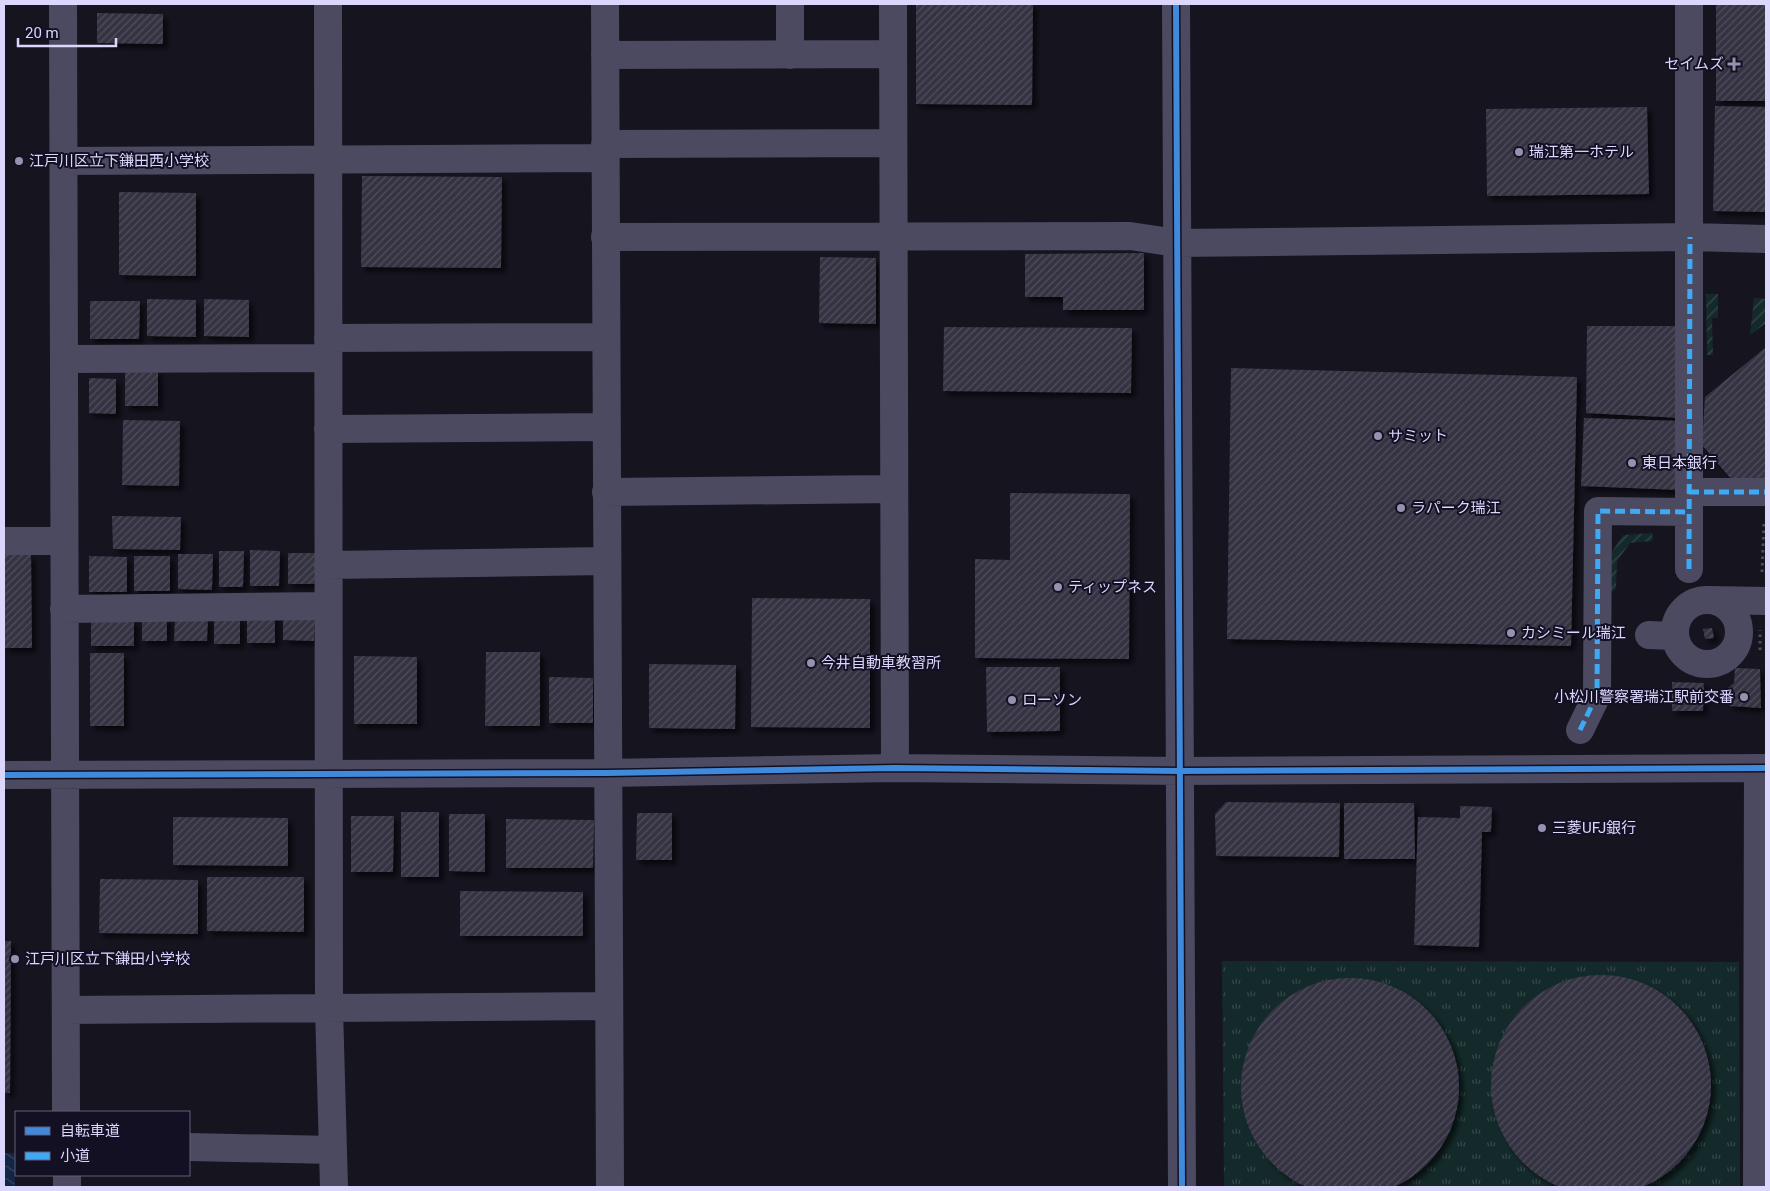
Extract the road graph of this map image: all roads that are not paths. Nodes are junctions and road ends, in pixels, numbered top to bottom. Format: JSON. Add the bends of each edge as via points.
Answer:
{"nodes":[{"id":1,"x":63,"y":4,"type":"edge"},
{"id":2,"x":304,"y":4,"type":"edge"},
{"id":3,"x":328,"y":4,"type":"edge"},
{"id":4,"x":605,"y":4,"type":"edge"},
{"id":5,"x":790,"y":4,"type":"edge"},
{"id":6,"x":893,"y":4,"type":"edge"},
{"id":7,"x":1176,"y":4,"type":"edge"},
{"id":8,"x":1689,"y":4,"type":"edge"},
{"id":9,"x":893,"y":54,"type":"junction"},
{"id":10,"x":605,"y":55,"type":"junction"},
{"id":11,"x":790,"y":55,"type":"junction"},
{"id":12,"x":893,"y":143,"type":"junction"},
{"id":13,"x":605,"y":151,"type":"junction"},
{"id":14,"x":63,"y":160,"type":"junction"},
{"id":15,"x":328,"y":160,"type":"junction"},
{"id":16,"x":894,"y":236,"type":"junction"},
{"id":17,"x":605,"y":237,"type":"junction"},
{"id":18,"x":1690,"y":237,"type":"junction"},
{"id":19,"x":1766,"y":238,"type":"edge"},
{"id":20,"x":1177,"y":244,"type":"junction"},
{"id":21,"x":606,"y":337,"type":"junction"},
{"id":22,"x":328,"y":348,"type":"junction"},
{"id":23,"x":64,"y":358,"type":"junction"},
{"id":24,"x":606,"y":427,"type":"junction"},
{"id":25,"x":328,"y":429,"type":"junction"},
{"id":26,"x":894,"y":489,"type":"junction"},
{"id":27,"x":606,"y":492,"type":"junction"},
{"id":28,"x":1766,"y":492,"type":"edge"},
{"id":29,"x":1689,"y":502,"type":"junction"},
{"id":30,"x":4,"y":541,"type":"edge"},
{"id":31,"x":64,"y":542,"type":"junction"},
{"id":32,"x":606,"y":561,"type":"junction"},
{"id":33,"x":328,"y":565,"type":"junction"},
{"id":34,"x":1689,"y":568,"type":"dead end"},
{"id":35,"x":1707,"y":600,"type":"junction"},
{"id":36,"x":1766,"y":601,"type":"edge"},
{"id":37,"x":328,"y":606,"type":"junction"},
{"id":38,"x":64,"y":609,"type":"junction"},
{"id":39,"x":1580,"y":730,"type":"dead end"},
{"id":40,"x":895,"y":768,"type":"junction"},
{"id":41,"x":1762,"y":768,"type":"edge"},
{"id":42,"x":1180,"y":771,"type":"junction"},
{"id":43,"x":607,"y":773,"type":"junction"},
{"id":44,"x":328,"y":774,"type":"junction"},
{"id":45,"x":4,"y":775,"type":"edge"},
{"id":46,"x":64,"y":775,"type":"junction"},
{"id":47,"x":1762,"y":905,"type":"edge"},
{"id":48,"x":608,"y":1006,"type":"junction"},
{"id":49,"x":329,"y":1008,"type":"junction"},
{"id":50,"x":1762,"y":1008,"type":"edge"},
{"id":51,"x":66,"y":1010,"type":"junction"},
{"id":52,"x":1762,"y":1104,"type":"edge"},
{"id":53,"x":66,"y":1111,"type":"edge"},
{"id":54,"x":190,"y":1146,"type":"edge"},
{"id":55,"x":333,"y":1150,"type":"junction"},
{"id":56,"x":334,"y":1187,"type":"edge"},
{"id":57,"x":610,"y":1187,"type":"edge"},
{"id":58,"x":1182,"y":1187,"type":"edge"},
{"id":59,"x":1757,"y":1187,"type":"edge"}],
"edges":[{"from":1,"to":14,"type":"street"},
{"from":2,"to":3,"type":"street"},
{"from":3,"to":15,"type":"street"},
{"from":4,"to":10,"type":"street"},
{"from":5,"to":11,"type":"street"},
{"from":6,"to":9,"type":"street"},
{"from":7,"to":20,"type":"street"},
{"from":8,"to":18,"type":"street"},
{"from":9,"to":11,"type":"street"},
{"from":9,"to":12,"type":"street"},
{"from":10,"to":11,"type":"street"},
{"from":10,"to":13,"type":"street"},
{"from":12,"to":13,"type":"street"},
{"from":12,"to":16,"type":"street"},
{"from":13,"to":15,"type":"street"},
{"from":13,"to":17,"type":"street"},
{"from":14,"to":15,"type":"street"},
{"from":14,"to":23,"type":"street"},
{"from":15,"to":22,"type":"street"},
{"from":16,"to":17,"type":"street"},
{"from":16,"to":20,"type":"street","via":[[1130,236]]},
{"from":16,"to":26,"type":"street"},
{"from":17,"to":21,"type":"street"},
{"from":18,"to":19,"type":"street"},
{"from":18,"to":20,"type":"street"},
{"from":18,"to":29,"type":"street"},
{"from":20,"to":42,"type":"street"},
{"from":21,"to":22,"type":"street"},
{"from":21,"to":24,"type":"street"},
{"from":22,"to":23,"type":"street"},
{"from":22,"to":25,"type":"street"},
{"from":23,"to":31,"type":"street"},
{"from":24,"to":25,"type":"street"},
{"from":24,"to":27,"type":"street"},
{"from":25,"to":33,"type":"street"},
{"from":26,"to":27,"type":"street"},
{"from":26,"to":40,"type":"street"},
{"from":27,"to":32,"type":"street"},
{"from":28,"to":29,"type":"street"},
{"from":29,"to":34,"type":"street"},
{"from":29,"to":39,"type":"street","via":[[1598,511],[1597,695]]},
{"from":30,"to":31,"type":"street"},
{"from":31,"to":38,"type":"street"},
{"from":32,"to":33,"type":"street"},
{"from":32,"to":43,"type":"street"},
{"from":33,"to":37,"type":"street"},
{"from":35,"to":35,"type":"street","via":[[1726,606],[1738,623],[1737,643],[1725,659],[1716,663],[1695,662],[1662,636],[1696,601]]},
{"from":35,"to":36,"type":"street"},
{"from":37,"to":38,"type":"street"},
{"from":37,"to":44,"type":"street"},
{"from":38,"to":46,"type":"street"},
{"from":40,"to":42,"type":"street"},
{"from":40,"to":43,"type":"street"},
{"from":41,"to":42,"type":"street"},
{"from":41,"to":47,"type":"street"},
{"from":42,"to":58,"type":"street"},
{"from":43,"to":44,"type":"street"},
{"from":43,"to":48,"type":"street"},
{"from":44,"to":46,"type":"street"},
{"from":44,"to":49,"type":"street"},
{"from":45,"to":46,"type":"street"},
{"from":46,"to":51,"type":"street"},
{"from":47,"to":50,"type":"street"},
{"from":48,"to":49,"type":"street"},
{"from":48,"to":57,"type":"street"},
{"from":49,"to":51,"type":"street"},
{"from":49,"to":55,"type":"street"},
{"from":50,"to":52,"type":"street"},
{"from":51,"to":53,"type":"street"},
{"from":52,"to":59,"type":"street"},
{"from":54,"to":55,"type":"street"},
{"from":55,"to":56,"type":"street"}]}
